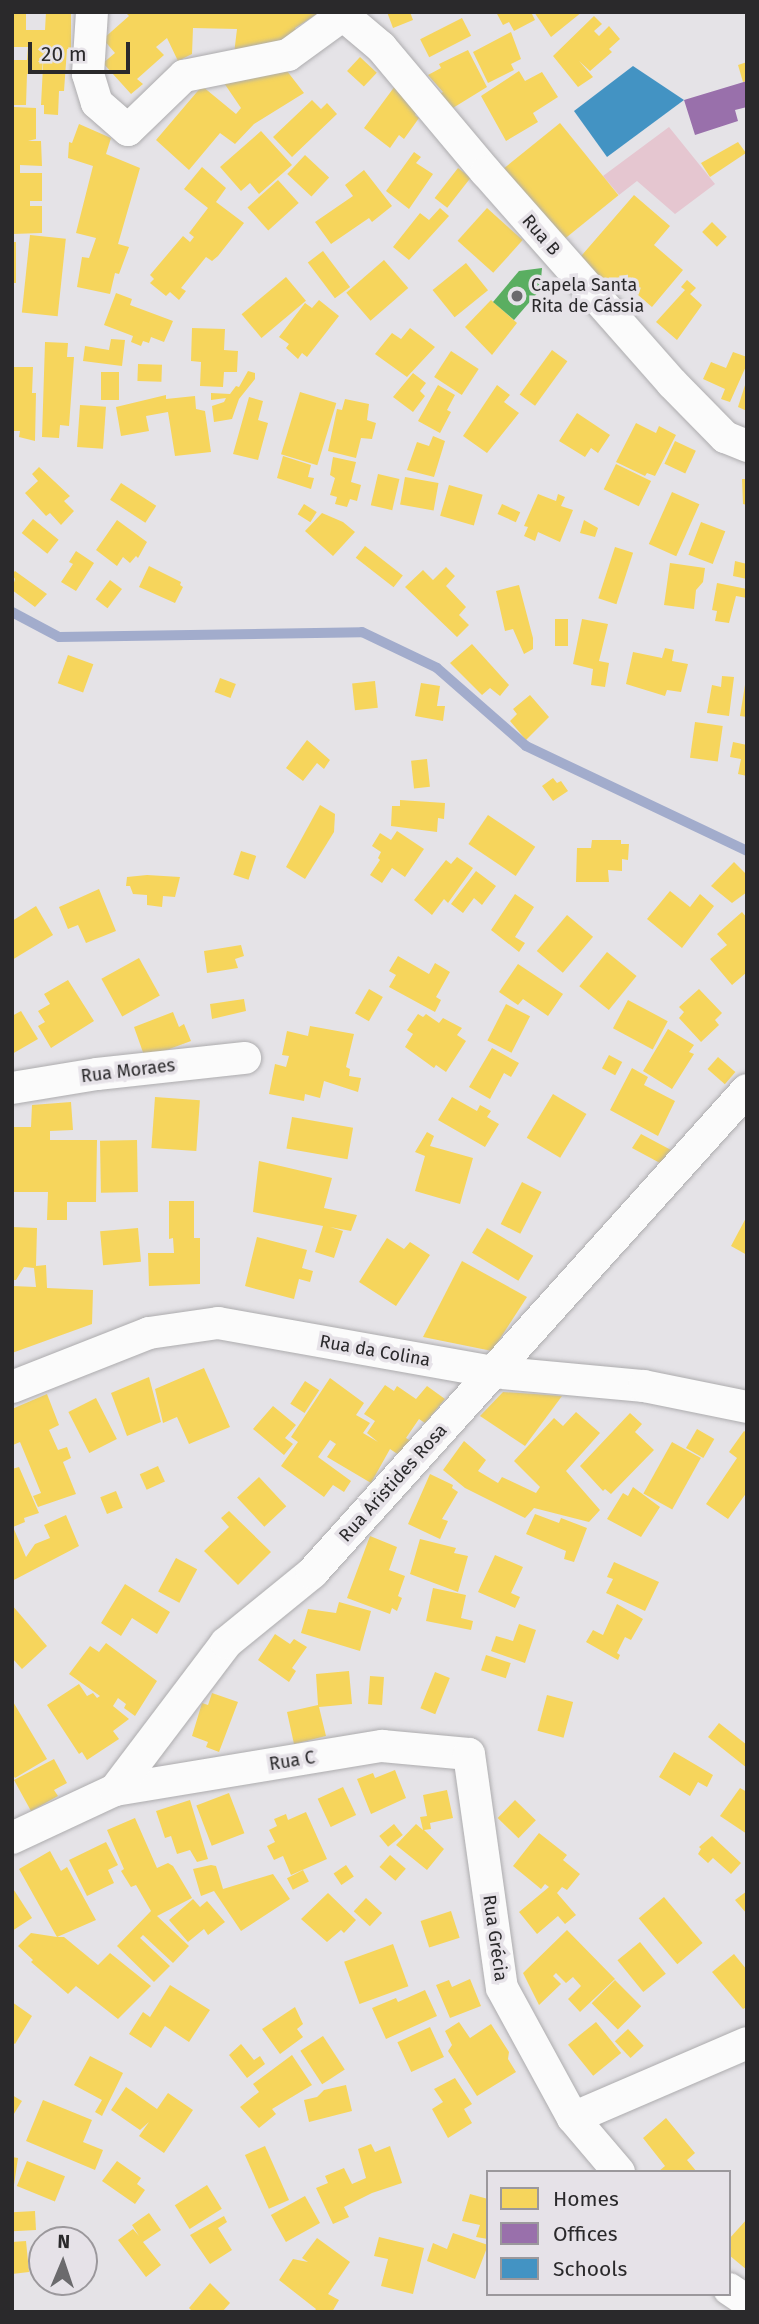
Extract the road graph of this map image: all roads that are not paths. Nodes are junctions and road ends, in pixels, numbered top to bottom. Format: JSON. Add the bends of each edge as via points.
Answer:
{"nodes":[{"id":1,"x":92,"y":12,"type":"edge"},
{"id":2,"x":747,"y":446,"type":"edge"},
{"id":3,"x":245,"y":1058,"type":"dead end"},
{"id":4,"x":12,"y":1088,"type":"edge"},
{"id":5,"x":747,"y":1090,"type":"edge"},
{"id":6,"x":492,"y":1372,"type":"junction"},
{"id":7,"x":12,"y":1387,"type":"edge"},
{"id":8,"x":747,"y":1407,"type":"edge"},
{"id":9,"x":469,"y":1754,"type":"joint"},
{"id":10,"x":115,"y":1790,"type":"junction"},
{"id":11,"x":12,"y":1838,"type":"edge"},
{"id":12,"x":747,"y":2043,"type":"edge"},
{"id":13,"x":573,"y":2118,"type":"junction"},
{"id":14,"x":617,"y":2170,"type":"edge"},
{"id":15,"x":731,"y":2290,"type":"edge"},
{"id":16,"x":747,"y":2301,"type":"edge"}],
"edges":[{"from":1,"to":2,"type":"street","name":"Rua B","via":[[88,74],[97,103],[128,130],[184,76],[288,55],[343,15],[381,47],[672,383],[725,437]]},
{"from":3,"to":4,"type":"street","name":"Rua Moraes"},
{"from":5,"to":6,"type":"street","name":"Rua Aristides Rosa"},
{"from":6,"to":7,"type":"street","name":"Rua da Colina","via":[[218,1323],[149,1333]]},
{"from":6,"to":8,"type":"street","name":"Rua da Colina","via":[[644,1386]]},
{"from":6,"to":10,"type":"street","name":"Rua Aristides Rosa","via":[[312,1573],[226,1643]]},
{"from":9,"to":10,"type":"street","name":"Rua C","via":[[382,1746]]},
{"from":9,"to":13,"type":"street","name":"Rua Grécia","via":[[502,1988]]},
{"from":10,"to":11,"type":"street","name":"Rua Aristides Rosa"},
{"from":12,"to":13,"type":"street"},
{"from":13,"to":14,"type":"street","name":"Rua Grécia"},
{"from":15,"to":16,"type":"street"}]}
